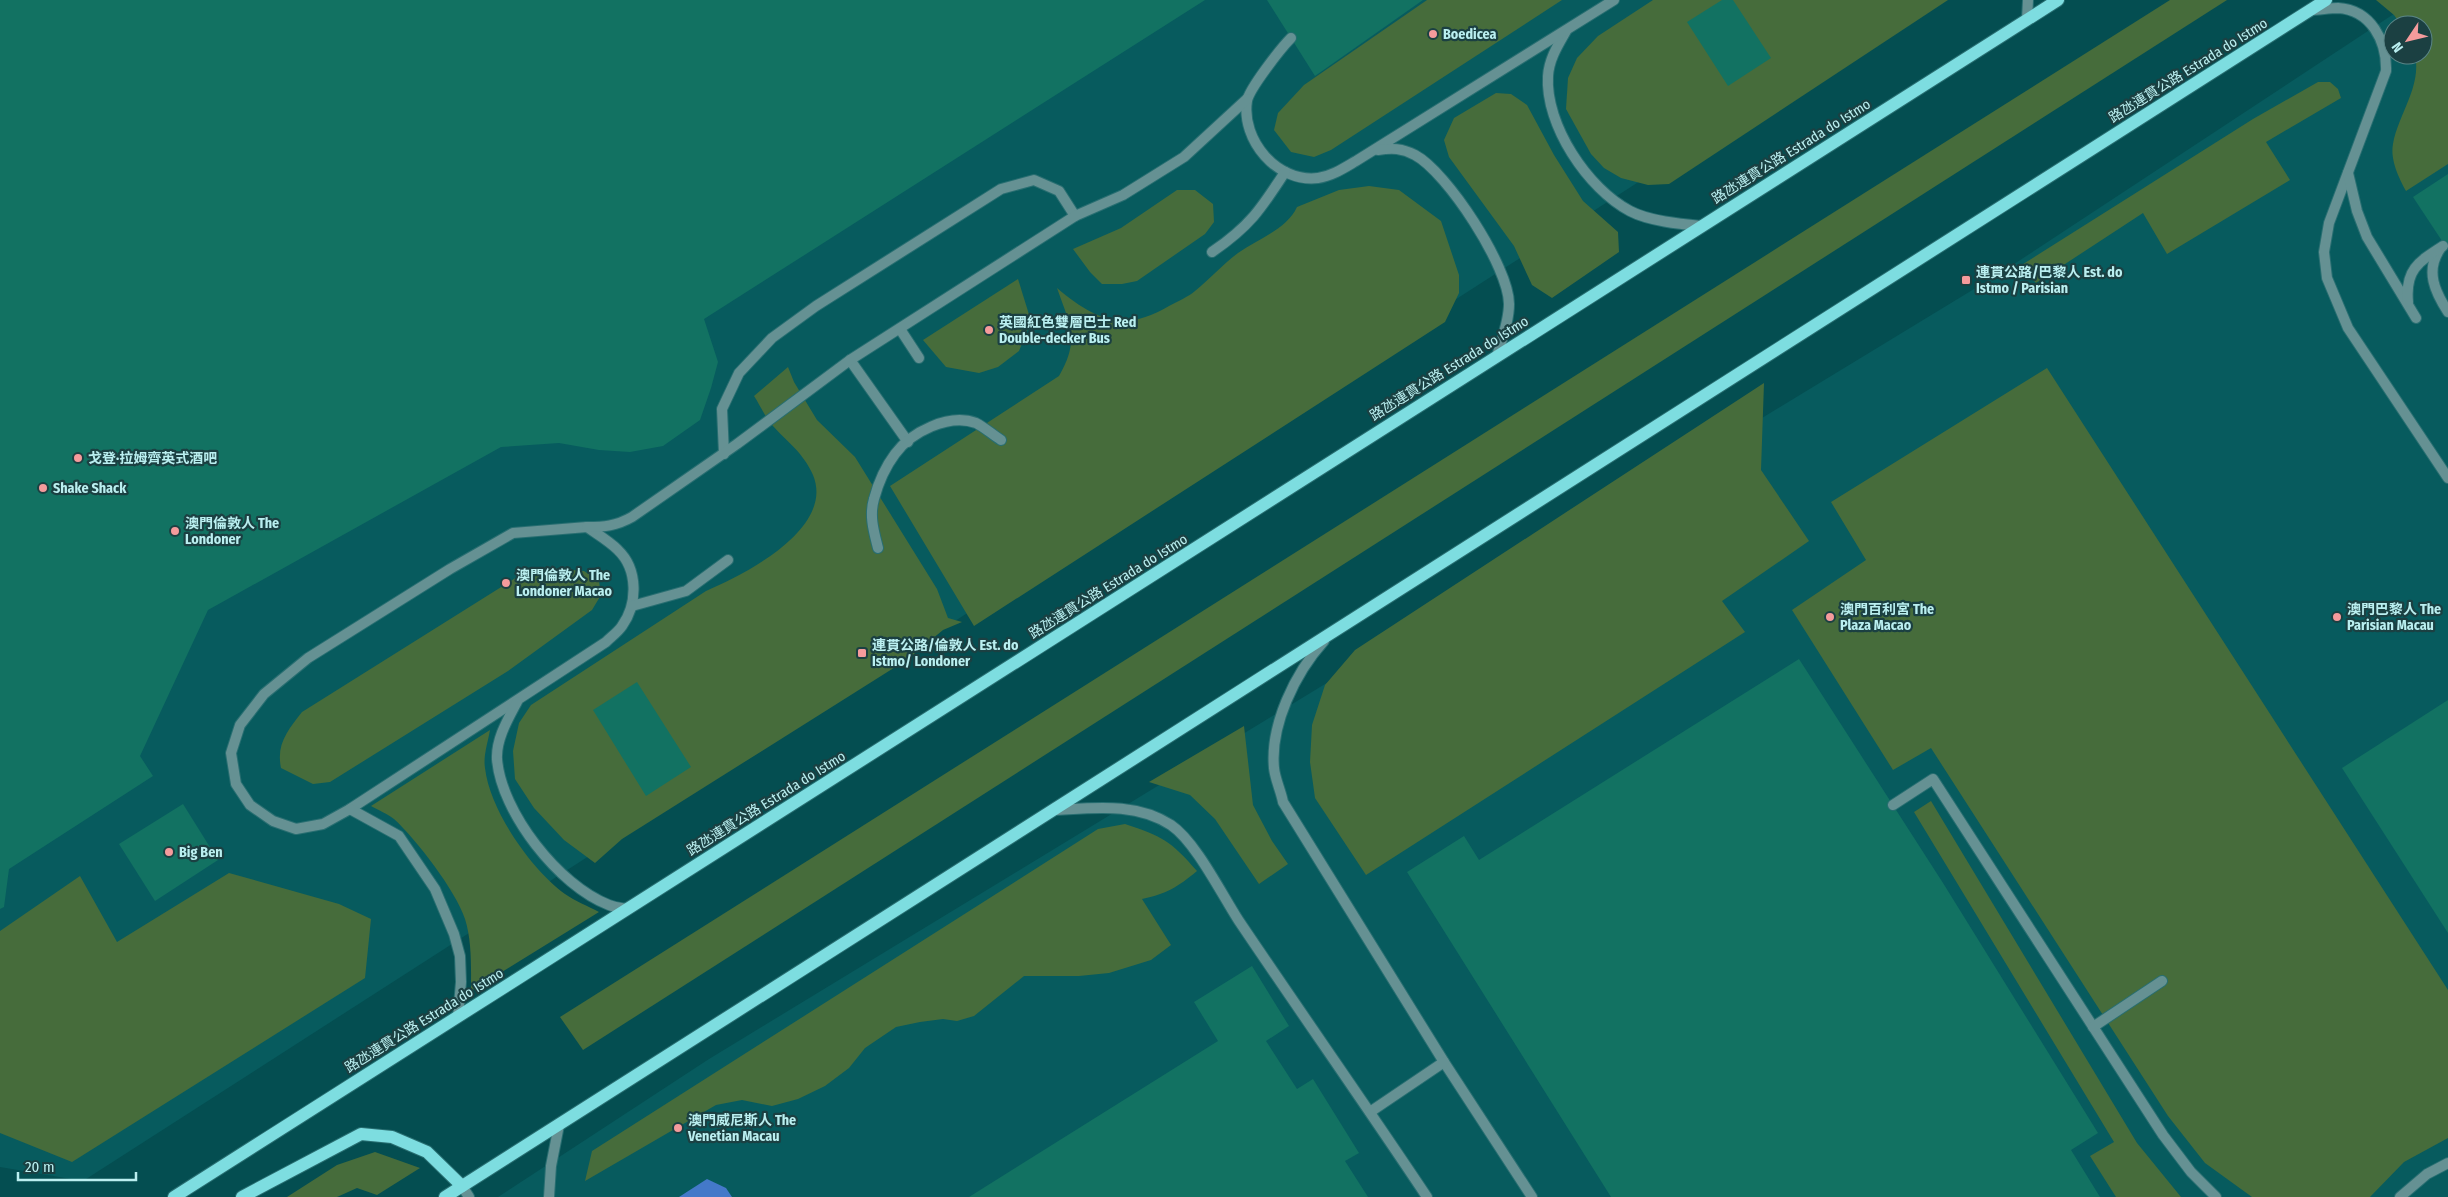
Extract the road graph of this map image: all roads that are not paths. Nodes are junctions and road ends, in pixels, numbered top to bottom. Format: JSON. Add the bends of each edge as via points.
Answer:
{"nodes":[{"id":1,"x":1614,"y":0,"type":"edge"},
{"id":2,"x":2028,"y":0,"type":"edge"},
{"id":3,"x":2058,"y":0,"type":"edge"},
{"id":4,"x":2326,"y":0,"type":"edge"},
{"id":5,"x":2310,"y":10,"type":"junction"},
{"id":6,"x":2027,"y":20,"type":"junction"},
{"id":7,"x":1567,"y":30,"type":"junction"},
{"id":8,"x":1291,"y":38,"type":"dead end"},
{"id":9,"x":1247,"y":99,"type":"junction"},
{"id":10,"x":1375,"y":150,"type":"junction"},
{"id":11,"x":1285,"y":172,"type":"junction"},
{"id":12,"x":2348,"y":173,"type":"junction"},
{"id":13,"x":1075,"y":216,"type":"junction"},
{"id":14,"x":1701,"y":226,"type":"junction"},
{"id":15,"x":1212,"y":252,"type":"dead end"},
{"id":16,"x":2409,"y":306,"type":"junction"},
{"id":17,"x":2448,"y":312,"type":"edge"},
{"id":18,"x":2416,"y":318,"type":"dead end"},
{"id":19,"x":900,"y":329,"type":"junction"},
{"id":20,"x":1497,"y":356,"type":"junction"},
{"id":21,"x":920,"y":358,"type":"dead end"},
{"id":22,"x":850,"y":360,"type":"junction"},
{"id":23,"x":1001,"y":440,"type":"dead end"},
{"id":24,"x":908,"y":442,"type":"junction"},
{"id":25,"x":724,"y":454,"type":"junction"},
{"id":26,"x":2448,"y":478,"type":"edge"},
{"id":27,"x":587,"y":527,"type":"junction"},
{"id":28,"x":878,"y":548,"type":"dead end"},
{"id":29,"x":728,"y":560,"type":"dead end"},
{"id":30,"x":632,"y":606,"type":"junction"},
{"id":31,"x":1331,"y":633,"type":"junction"},
{"id":32,"x":519,"y":699,"type":"junction"},
{"id":33,"x":1893,"y":804,"type":"dead end"},
{"id":34,"x":350,"y":810,"type":"junction"},
{"id":35,"x":1054,"y":810,"type":"junction"},
{"id":36,"x":628,"y":909,"type":"junction"},
{"id":37,"x":2162,"y":981,"type":"dead end"},
{"id":38,"x":458,"y":1017,"type":"junction"},
{"id":39,"x":2093,"y":1027,"type":"junction"},
{"id":40,"x":1444,"y":1062,"type":"junction"},
{"id":41,"x":1370,"y":1112,"type":"junction"},
{"id":42,"x":559,"y":1125,"type":"junction"},
{"id":43,"x":2448,"y":1163,"type":"edge"},
{"id":44,"x":466,"y":1192,"type":"edge"},
{"id":45,"x":174,"y":1197,"type":"edge"},
{"id":46,"x":242,"y":1197,"type":"edge"},
{"id":47,"x":445,"y":1197,"type":"edge"},
{"id":48,"x":549,"y":1197,"type":"edge"},
{"id":49,"x":1427,"y":1197,"type":"edge"},
{"id":50,"x":1532,"y":1197,"type":"edge"},
{"id":51,"x":2216,"y":1197,"type":"edge"},
{"id":52,"x":2400,"y":1197,"type":"edge"}],
"edges":[{"from":1,"to":7,"type":"lane"},
{"from":2,"to":6,"type":"lane"},
{"from":3,"to":6,"type":"main road","name":"路氹連貫公路 Estrada do Istmo"},
{"from":4,"to":5,"type":"main road","name":"路氹連貫公路 Estrada do Istmo"},
{"from":5,"to":12,"type":"lane","via":[[2339,8],[2364,16],[2384,43],[2386,71]]},
{"from":5,"to":31,"type":"main road","name":"路氹連貫公路 Estrada do Istmo"},
{"from":6,"to":14,"type":"main road","name":"路氹連貫公路 Estrada do Istmo"},
{"from":7,"to":10,"type":"lane"},
{"from":7,"to":14,"type":"lane","via":[[1554,53],[1548,76],[1555,120],[1591,180],[1632,212],[1673,223]]},
{"from":8,"to":9,"type":"lane","via":[[1278,50]]},
{"from":9,"to":11,"type":"lane","via":[[1247,119],[1254,140],[1264,157]]},
{"from":9,"to":13,"type":"lane","via":[[1184,157],[1123,195]]},
{"from":10,"to":11,"type":"lane","via":[[1336,173],[1319,178],[1295,177]]},
{"from":10,"to":20,"type":"lane","via":[[1396,147],[1416,155],[1452,190],[1487,244],[1509,303]]},
{"from":11,"to":15,"type":"lane","via":[[1261,210],[1238,234]]},
{"from":12,"to":16,"type":"lane","via":[[2367,237]]},
{"from":12,"to":26,"type":"lane","via":[[2329,223],[2324,252],[2327,278],[2348,328]]},
{"from":13,"to":19,"type":"lane"},
{"from":13,"to":25,"type":"lane","via":[[1059,191],[1034,180],[1001,189],[816,306],[772,338],[739,373],[722,409]]},
{"from":14,"to":20,"type":"main road","name":"路氹連貫公路 Estrada do Istmo"},
{"from":16,"to":17,"type":"lane","via":[[2407,284],[2413,271],[2443,246],[2434,258],[2432,276],[2435,293]]},
{"from":16,"to":18,"type":"lane"},
{"from":19,"to":21,"type":"lane"},
{"from":19,"to":22,"type":"lane"},
{"from":20,"to":36,"type":"main road","name":"路氹連貫公路 Estrada do Istmo"},
{"from":22,"to":24,"type":"lane"},
{"from":22,"to":25,"type":"lane"},
{"from":23,"to":24,"type":"lane","via":[[976,423],[947,420]]},
{"from":24,"to":28,"type":"lane","via":[[895,454],[873,500],[872,522]]},
{"from":25,"to":27,"type":"lane","via":[[619,524]]},
{"from":27,"to":30,"type":"lane","via":[[619,550],[629,565],[634,581]]},
{"from":27,"to":34,"type":"lane","via":[[513,532],[308,658],[264,694],[240,725],[231,753],[236,784],[250,805],[273,821],[296,829],[323,824]]},
{"from":29,"to":30,"type":"lane","via":[[686,590]]},
{"from":30,"to":32,"type":"lane","via":[[623,625],[606,642]]},
{"from":31,"to":35,"type":"main road","name":"路氹連貫公路 Estrada do Istmo"},
{"from":31,"to":40,"type":"lane","via":[[1311,655],[1287,703],[1276,733],[1274,769],[1284,802]]},
{"from":32,"to":34,"type":"lane"},
{"from":32,"to":36,"type":"lane","via":[[504,725],[497,757],[504,793],[538,849],[562,872],[584,891],[609,905]]},
{"from":33,"to":39,"type":"lane","via":[[1933,779]]},
{"from":34,"to":38,"type":"lane","via":[[398,836],[435,889],[460,956]]},
{"from":35,"to":41,"type":"lane","via":[[1111,808],[1141,811],[1172,826],[1188,841]]},
{"from":35,"to":42,"type":"main road","name":"路氹連貫公路 Estrada do Istmo"},
{"from":36,"to":38,"type":"main road","name":"路氹連貫公路 Estrada do Istmo"},
{"from":37,"to":39,"type":"lane"},
{"from":38,"to":45,"type":"main road","name":"路氹連貫公路 Estrada do Istmo"},
{"from":39,"to":51,"type":"lane","via":[[2163,1135],[2191,1172]]},
{"from":40,"to":41,"type":"lane"},
{"from":40,"to":50,"type":"lane"},
{"from":41,"to":49,"type":"lane"},
{"from":42,"to":44,"type":"main road","name":"路氹連貫公路 Estrada do Istmo"},
{"from":42,"to":48,"type":"lane"},
{"from":43,"to":52,"type":"lane","via":[[2427,1174]]},
{"from":44,"to":46,"type":"main road","via":[[427,1152],[392,1137],[361,1134]]},
{"from":44,"to":47,"type":"main road","name":"路氹連貫公路 Estrada do Istmo"}]}
